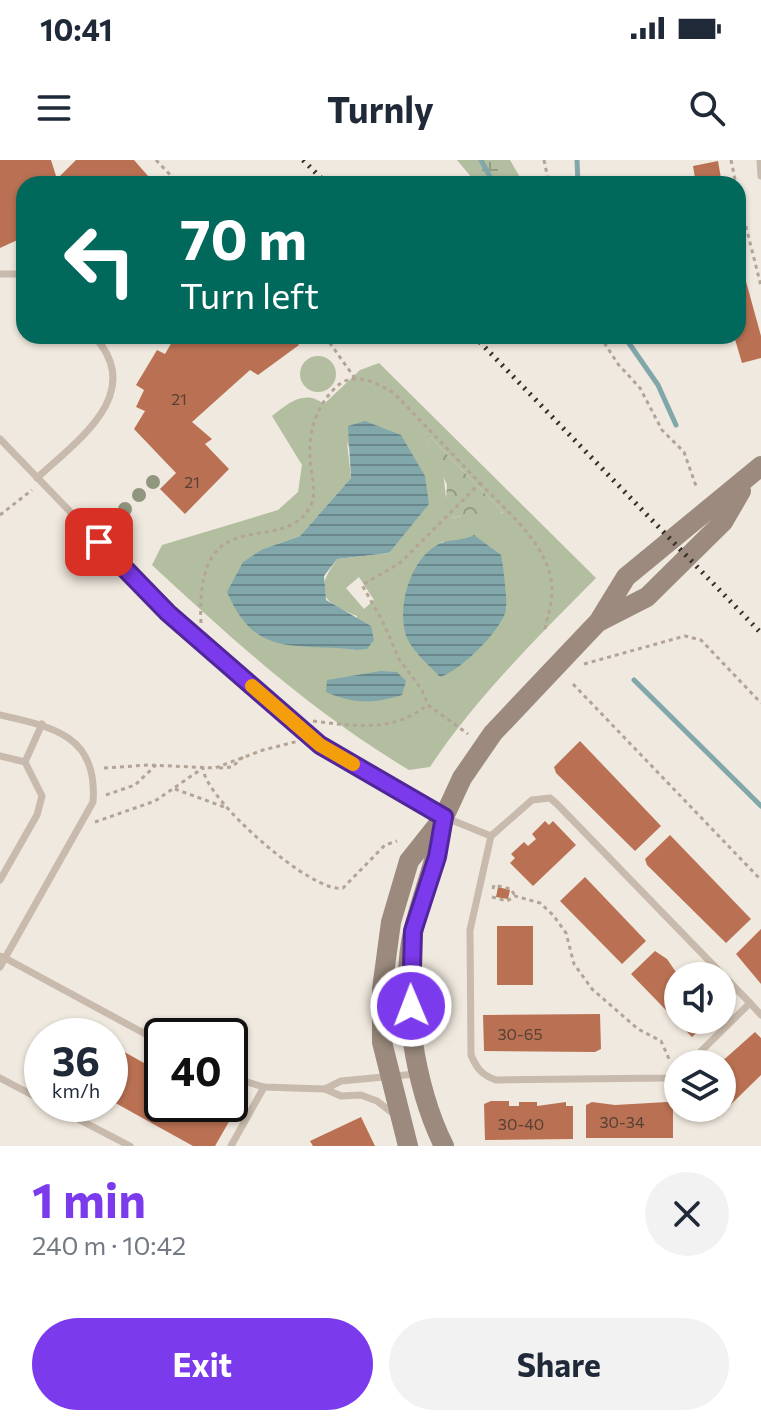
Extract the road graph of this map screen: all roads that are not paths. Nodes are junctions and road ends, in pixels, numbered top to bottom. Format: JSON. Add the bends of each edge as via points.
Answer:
{"nodes":[{"id":1,"x":760,"y":160,"type":"edge"},
{"id":2,"x":761,"y":176,"type":"edge"},
{"id":3,"x":101,"y":344,"type":"edge"},
{"id":4,"x":0,"y":439,"type":"edge"},
{"id":5,"x":755,"y":472,"type":"edge"},
{"id":6,"x":40,"y":480,"type":"junction"},
{"id":7,"x":0,"y":715,"type":"edge"},
{"id":8,"x":42,"y":724,"type":"junction"},
{"id":9,"x":0,"y":756,"type":"edge"},
{"id":10,"x":25,"y":762,"type":"junction"},
{"id":11,"x":444,"y":817,"type":"junction"},
{"id":12,"x":491,"y":836,"type":"junction"},
{"id":13,"x":0,"y":880,"type":"edge"},
{"id":14,"x":2,"y":957,"type":"edge"},
{"id":15,"x":0,"y":967,"type":"edge"},
{"id":16,"x":750,"y":1003,"type":"junction"},
{"id":17,"x":761,"y":1015,"type":"edge"},
{"id":18,"x":144,"y":1033,"type":"edge"},
{"id":19,"x":702,"y":1050,"type":"edge"},
{"id":20,"x":418,"y":1074,"type":"junction"},
{"id":21,"x":388,"y":1077,"type":"junction"},
{"id":22,"x":0,"y":1078,"type":"edge"},
{"id":23,"x":664,"y":1078,"type":"edge"},
{"id":24,"x":248,"y":1082,"type":"edge"},
{"id":25,"x":264,"y":1087,"type":"junction"},
{"id":26,"x":325,"y":1089,"type":"junction"},
{"id":27,"x":24,"y":1091,"type":"edge"},
{"id":28,"x":398,"y":1117,"type":"junction"},
{"id":29,"x":84,"y":1122,"type":"edge"},
{"id":30,"x":130,"y":1146,"type":"edge"},
{"id":31,"x":231,"y":1146,"type":"edge"},
{"id":32,"x":408,"y":1146,"type":"edge"},
{"id":33,"x":444,"y":1146,"type":"edge"}],
"edges":[{"from":1,"to":2,"type":"lane"},
{"from":3,"to":6,"type":"lane","via":[[112,363],[107,406]]},
{"from":4,"to":6,"type":"lane"},
{"from":5,"to":11,"type":"street","via":[[626,577],[599,621],[484,746]]},
{"from":6,"to":11,"type":"lane","via":[[168,613],[313,738]]},
{"from":7,"to":8,"type":"lane"},
{"from":8,"to":10,"type":"lane"},
{"from":8,"to":14,"type":"lane","via":[[72,738],[92,769],[93,800]]},
{"from":9,"to":10,"type":"lane"},
{"from":10,"to":13,"type":"lane","via":[[42,796],[37,815]]},
{"from":11,"to":12,"type":"lane"},
{"from":11,"to":20,"type":"street","via":[[413,931],[411,1006]]},
{"from":11,"to":21,"type":"street","via":[[409,861],[391,922],[382,989]]},
{"from":12,"to":16,"type":"lane","via":[[532,800],[550,798]]},
{"from":12,"to":23,"type":"lane","via":[[470,930],[471,1055],[484,1076]]},
{"from":14,"to":15,"type":"lane"},
{"from":14,"to":18,"type":"lane"},
{"from":16,"to":17,"type":"lane"},
{"from":16,"to":19,"type":"lane"},
{"from":20,"to":21,"type":"lane"},
{"from":20,"to":33,"type":"street"},
{"from":21,"to":26,"type":"lane","via":[[341,1081]]},
{"from":21,"to":28,"type":"street"},
{"from":22,"to":27,"type":"lane"},
{"from":24,"to":25,"type":"lane"},
{"from":25,"to":26,"type":"lane"},
{"from":25,"to":31,"type":"lane"},
{"from":26,"to":28,"type":"lane","via":[[377,1101]]},
{"from":28,"to":32,"type":"street"},
{"from":29,"to":30,"type":"lane"}]}
